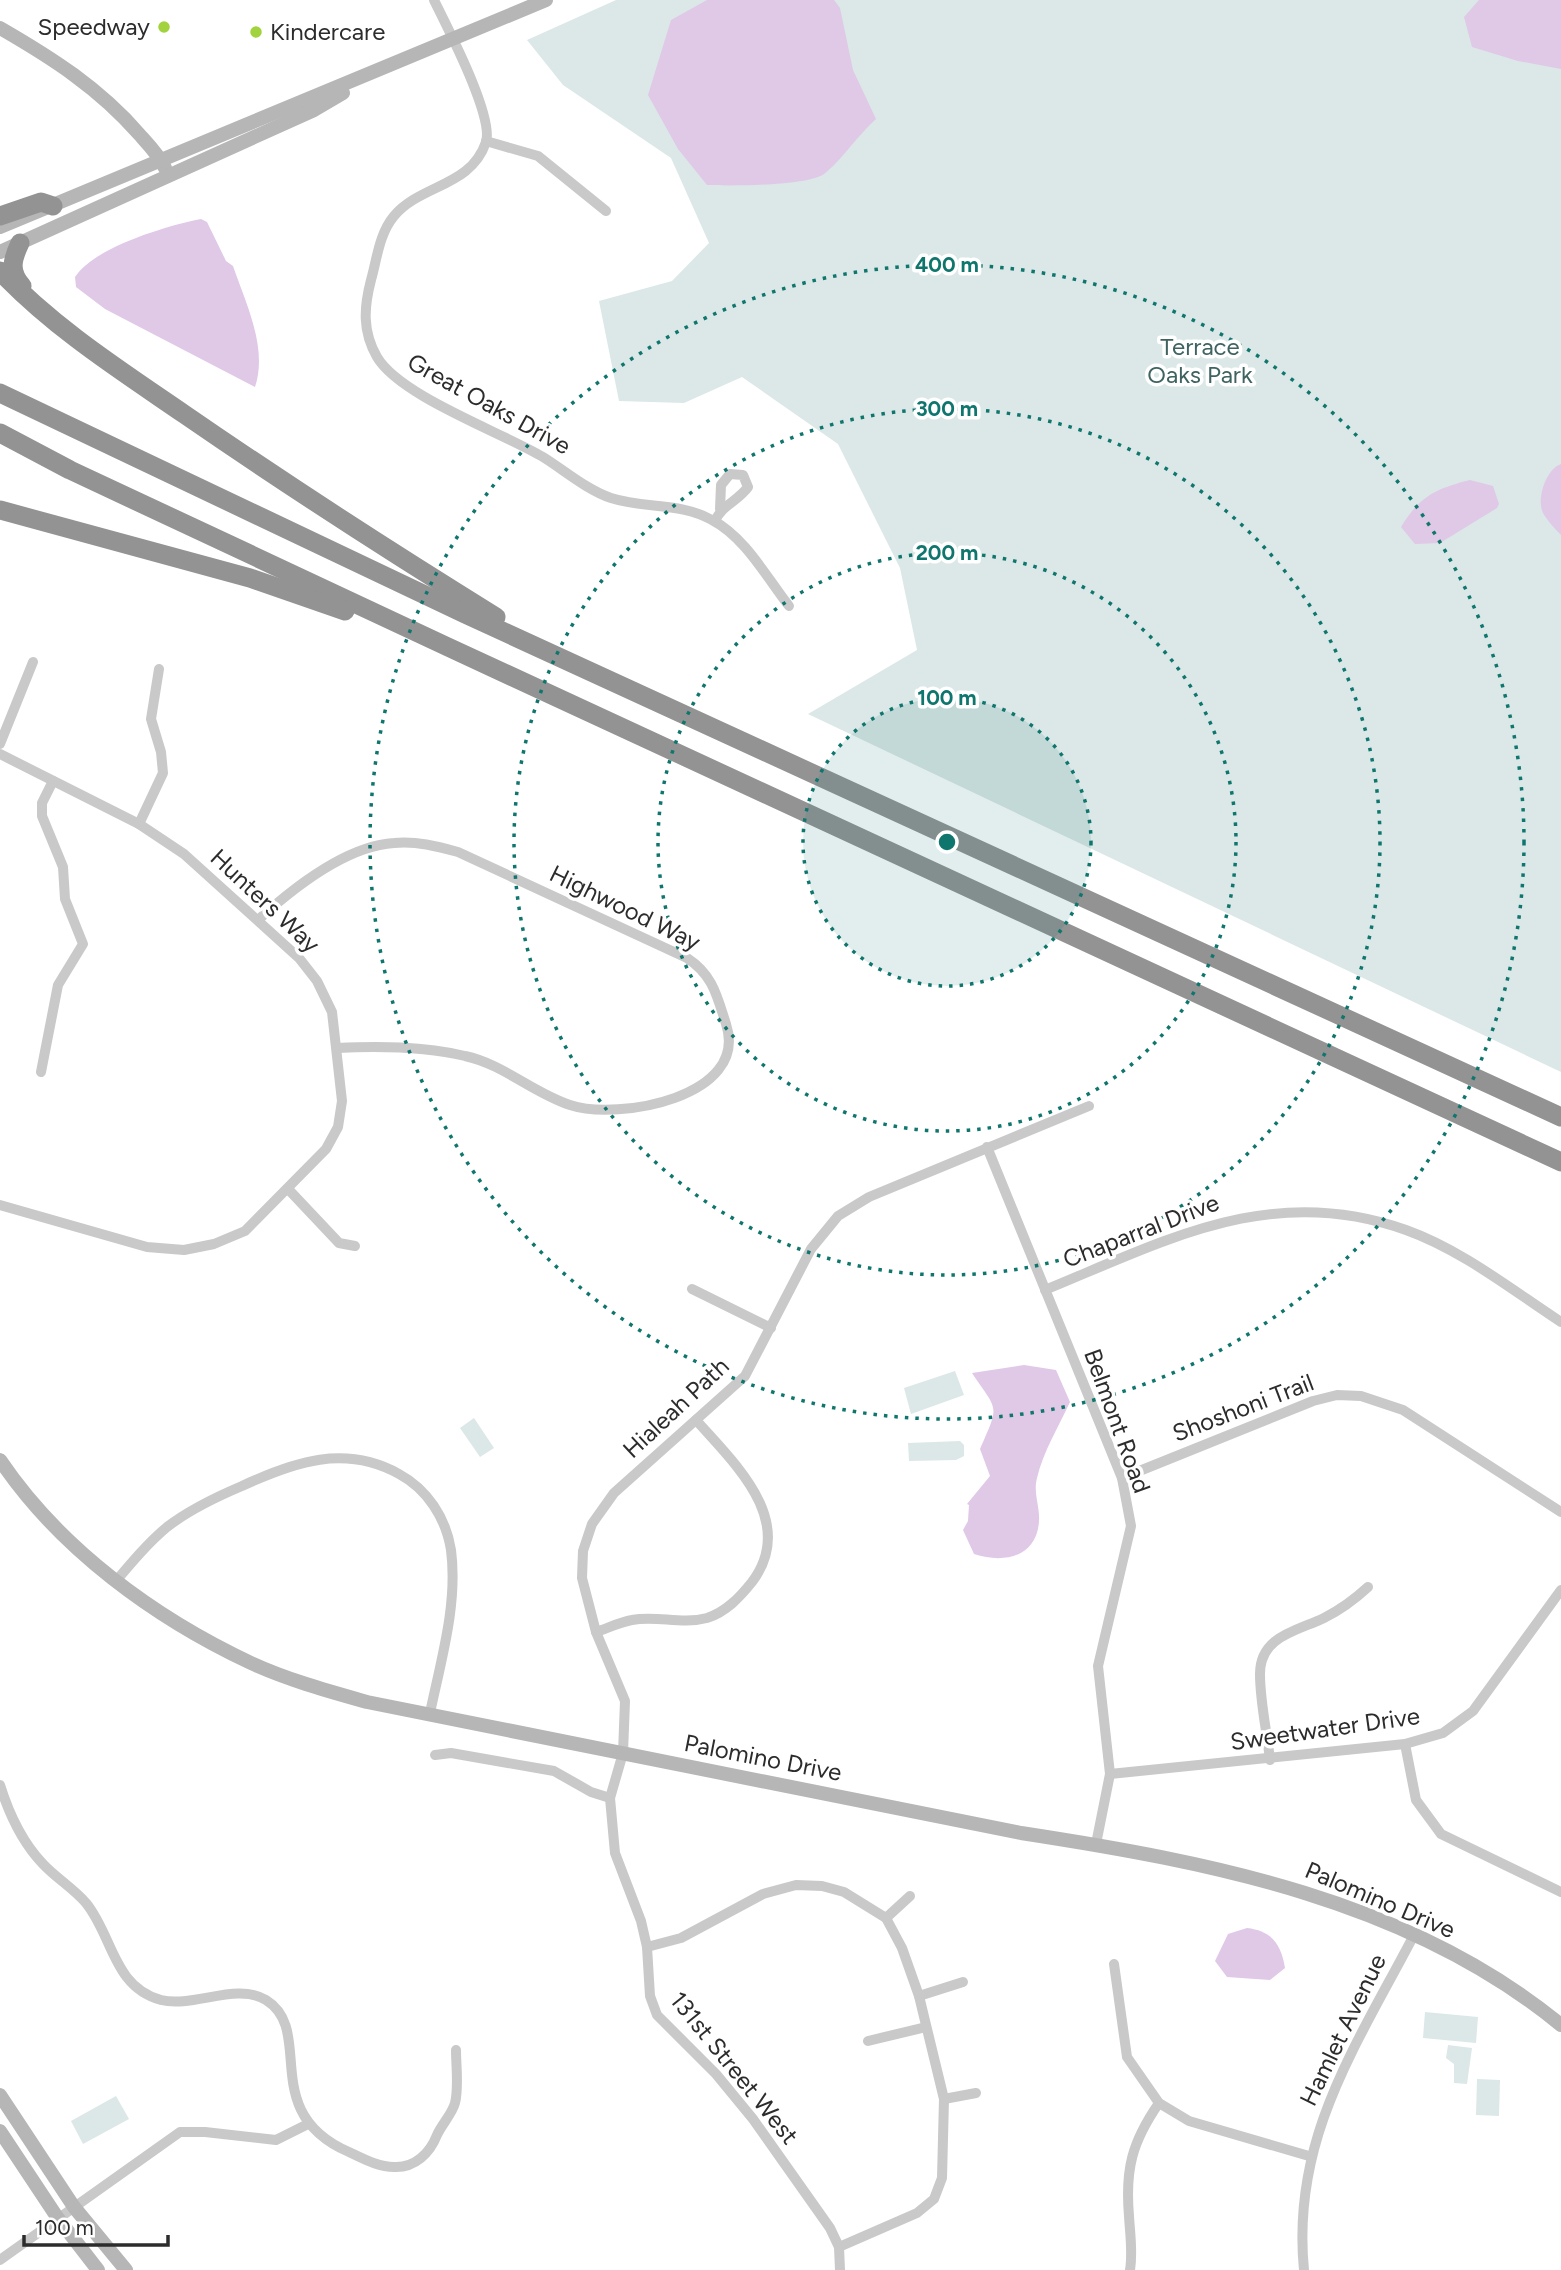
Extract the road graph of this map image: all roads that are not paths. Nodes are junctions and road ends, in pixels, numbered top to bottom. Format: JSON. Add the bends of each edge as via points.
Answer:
{"nodes":[{"id":1,"x":434,"y":0,"type":"edge"},
{"id":2,"x":546,"y":0,"type":"edge"},
{"id":3,"x":0,"y":28,"type":"edge"},
{"id":4,"x":453,"y":40,"type":"junction"},
{"id":5,"x":383,"y":69,"type":"junction"},
{"id":6,"x":486,"y":141,"type":"junction"},
{"id":7,"x":161,"y":160,"type":"junction"},
{"id":8,"x":169,"y":177,"type":"junction"},
{"id":9,"x":53,"y":206,"type":"junction"},
{"id":10,"x":607,"y":211,"type":"dead end"},
{"id":11,"x":0,"y":216,"type":"edge"},
{"id":12,"x":0,"y":227,"type":"edge"},
{"id":13,"x":20,"y":243,"type":"junction"},
{"id":14,"x":0,"y":252,"type":"edge"},
{"id":15,"x":0,"y":271,"type":"edge"},
{"id":16,"x":66,"y":331,"type":"junction"},
{"id":17,"x":0,"y":393,"type":"edge"},
{"id":18,"x":0,"y":433,"type":"edge"},
{"id":19,"x":720,"y":509,"type":"dead end"},
{"id":20,"x":0,"y":510,"type":"edge"},
{"id":21,"x":715,"y":521,"type":"junction"},
{"id":22,"x":789,"y":606,"type":"dead end"},
{"id":23,"x":448,"y":647,"type":"junction"},
{"id":24,"x":557,"y":655,"type":"junction"},
{"id":25,"x":33,"y":662,"type":"dead end"},
{"id":26,"x":159,"y":669,"type":"dead end"},
{"id":27,"x":0,"y":744,"type":"edge"},
{"id":28,"x":0,"y":754,"type":"edge"},
{"id":29,"x":53,"y":781,"type":"junction"},
{"id":30,"x":139,"y":824,"type":"junction"},
{"id":31,"x":258,"y":920,"type":"junction"},
{"id":32,"x":337,"y":1048,"type":"junction"},
{"id":33,"x":41,"y":1072,"type":"dead end"},
{"id":34,"x":1089,"y":1106,"type":"dead end"},
{"id":35,"x":1561,"y":1117,"type":"edge"},
{"id":36,"x":987,"y":1147,"type":"junction"},
{"id":37,"x":1561,"y":1162,"type":"edge"},
{"id":38,"x":289,"y":1190,"type":"junction"},
{"id":39,"x":0,"y":1205,"type":"edge"},
{"id":40,"x":355,"y":1246,"type":"dead end"},
{"id":41,"x":692,"y":1289,"type":"dead end"},
{"id":42,"x":1045,"y":1290,"type":"junction"},
{"id":43,"x":1561,"y":1322,"type":"edge"},
{"id":44,"x":771,"y":1328,"type":"junction"},
{"id":45,"x":696,"y":1420,"type":"junction"},
{"id":46,"x":1,"y":1465,"type":"edge"},
{"id":47,"x":1122,"y":1478,"type":"junction"},
{"id":48,"x":1561,"y":1512,"type":"edge"},
{"id":49,"x":116,"y":1581,"type":"junction"},
{"id":50,"x":1368,"y":1587,"type":"dead end"},
{"id":51,"x":1561,"y":1590,"type":"edge"},
{"id":52,"x":596,"y":1632,"type":"junction"},
{"id":53,"x":430,"y":1713,"type":"junction"},
{"id":54,"x":1405,"y":1744,"type":"junction"},
{"id":55,"x":623,"y":1753,"type":"junction"},
{"id":56,"x":435,"y":1755,"type":"dead end"},
{"id":57,"x":1270,"y":1760,"type":"junction"},
{"id":58,"x":1110,"y":1774,"type":"junction"},
{"id":59,"x":0,"y":1785,"type":"edge"},
{"id":60,"x":610,"y":1798,"type":"junction"},
{"id":61,"x":1096,"y":1844,"type":"junction"},
{"id":62,"x":1561,"y":1892,"type":"edge"},
{"id":63,"x":910,"y":1896,"type":"dead end"},
{"id":64,"x":886,"y":1918,"type":"junction"},
{"id":65,"x":1414,"y":1935,"type":"junction"},
{"id":66,"x":647,"y":1947,"type":"junction"},
{"id":67,"x":1114,"y":1964,"type":"dead end"},
{"id":68,"x":963,"y":1983,"type":"dead end"},
{"id":69,"x":919,"y":1996,"type":"junction"},
{"id":70,"x":1561,"y":2025,"type":"edge"},
{"id":71,"x":926,"y":2027,"type":"junction"},
{"id":72,"x":868,"y":2041,"type":"dead end"},
{"id":73,"x":456,"y":2050,"type":"dead end"},
{"id":74,"x":975,"y":2094,"type":"dead end"},
{"id":75,"x":0,"y":2095,"type":"edge"},
{"id":76,"x":944,"y":2099,"type":"junction"},
{"id":77,"x":1159,"y":2103,"type":"junction"},
{"id":78,"x":308,"y":2124,"type":"junction"},
{"id":79,"x":0,"y":2131,"type":"edge"},
{"id":80,"x":1309,"y":2157,"type":"junction"},
{"id":81,"x":74,"y":2207,"type":"junction"},
{"id":82,"x":57,"y":2217,"type":"junction"},
{"id":83,"x":839,"y":2248,"type":"junction"},
{"id":84,"x":0,"y":2260,"type":"edge"},
{"id":85,"x":98,"y":2270,"type":"edge"},
{"id":86,"x":126,"y":2270,"type":"edge"},
{"id":87,"x":840,"y":2270,"type":"edge"},
{"id":88,"x":1130,"y":2270,"type":"edge"},
{"id":89,"x":1304,"y":2270,"type":"edge"}],
"edges":[{"from":1,"to":4,"type":"street"},
{"from":2,"to":4,"type":"street"},
{"from":3,"to":7,"type":"street","via":[[94,88]]},
{"from":4,"to":5,"type":"street"},
{"from":4,"to":6,"type":"street","via":[[484,114]]},
{"from":5,"to":7,"type":"street"},
{"from":5,"to":8,"type":"street","via":[[314,110]]},
{"from":6,"to":10,"type":"street","via":[[538,156]]},
{"from":6,"to":21,"type":"street","name":"Great Oaks Drive","via":[[469,172],[409,203],[384,232],[364,307],[377,357],[405,385],[541,456],[606,496],[633,504],[686,507]]},
{"from":7,"to":8,"type":"street"},
{"from":7,"to":9,"type":"street"},
{"from":8,"to":13,"type":"street"},
{"from":9,"to":11,"type":"highway","via":[[41,202]]},
{"from":9,"to":12,"type":"street"},
{"from":13,"to":14,"type":"street"},
{"from":13,"to":16,"type":"highway","via":[[12,261],[13,274]]},
{"from":15,"to":16,"type":"highway"},
{"from":16,"to":24,"type":"highway","via":[[314,504]]},
{"from":17,"to":24,"type":"highway"},
{"from":18,"to":23,"type":"highway"},
{"from":19,"to":21,"type":"street"},
{"from":20,"to":23,"type":"highway","via":[[250,578]]},
{"from":21,"to":22,"type":"street","name":"Great Oaks Drive","via":[[734,537]]},
{"from":23,"to":37,"type":"highway"},
{"from":24,"to":35,"type":"highway"},
{"from":25,"to":27,"type":"street"},
{"from":26,"to":30,"type":"street","via":[[151,719],[163,773]]},
{"from":28,"to":29,"type":"street","name":"Hunters Way"},
{"from":29,"to":30,"type":"street","name":"Hunters Way"},
{"from":29,"to":33,"type":"street","via":[[42,816],[63,867],[65,899],[83,944],[58,985]]},
{"from":30,"to":31,"type":"street","name":"Hunters Way","via":[[184,854]]},
{"from":31,"to":32,"type":"street","name":"Hunters Way","via":[[317,981],[332,1012]]},
{"from":31,"to":32,"type":"street","name":"Highwood Way","via":[[294,886],[356,853],[391,843],[425,843],[458,852],[687,958],[713,981],[729,1032],[718,1072],[705,1085],[690,1093],[622,1109],[570,1105],[465,1056],[384,1046]]},
{"from":32,"to":38,"type":"street","name":"Hunters Way","via":[[342,1101],[338,1127],[326,1149]]},
{"from":34,"to":36,"type":"street","name":"Hialeah Path"},
{"from":36,"to":42,"type":"street","name":"Belmont Road"},
{"from":36,"to":44,"type":"street","name":"Hialeah Path","via":[[869,1197],[838,1216],[811,1249]]},
{"from":38,"to":39,"type":"street","name":"Hunters Way","via":[[245,1231],[184,1250],[147,1247]]},
{"from":38,"to":40,"type":"street","via":[[340,1243]]},
{"from":41,"to":44,"type":"street"},
{"from":42,"to":43,"type":"street","name":"Chaparral Drive","via":[[1195,1229],[1235,1217],[1304,1210],[1367,1218],[1408,1231],[1451,1251]]},
{"from":42,"to":47,"type":"street","name":"Belmont Road"},
{"from":44,"to":45,"type":"street","name":"Hialeah Path","via":[[745,1376]]},
{"from":45,"to":52,"type":"street","name":"Hialeah Path","via":[[614,1493],[592,1524],[583,1551],[582,1578]]},
{"from":45,"to":52,"type":"street","via":[[748,1479],[761,1501],[768,1537],[759,1572],[738,1600],[709,1618],[682,1623],[633,1619]]},
{"from":46,"to":49,"type":"street","name":"Palomino Drive","via":[[63,1534]]},
{"from":47,"to":48,"type":"street","name":"Shoshoni Trail","via":[[1313,1401],[1361,1396],[1403,1410]]},
{"from":47,"to":58,"type":"street","name":"Belmont Road","via":[[1131,1526],[1098,1666]]},
{"from":49,"to":53,"type":"street","name":"Palomino Drive","via":[[204,1639],[253,1664],[367,1702]]},
{"from":49,"to":53,"type":"street","via":[[169,1525],[280,1468],[333,1457],[388,1467],[412,1480],[431,1500],[451,1549],[452,1602]]},
{"from":50,"to":57,"type":"street","via":[[1324,1618],[1282,1635],[1265,1651],[1260,1672]]},
{"from":51,"to":54,"type":"street","name":"Sweetwater Drive","via":[[1473,1711],[1443,1733]]},
{"from":52,"to":55,"type":"street","name":"Hialeah Path","via":[[625,1701]]},
{"from":53,"to":55,"type":"street","name":"Palomino Drive"},
{"from":54,"to":57,"type":"street","name":"Sweetwater Drive"},
{"from":54,"to":62,"type":"street","via":[[1416,1800],[1441,1834]]},
{"from":55,"to":60,"type":"street","name":"131st Street West"},
{"from":55,"to":61,"type":"street","name":"Palomino Drive"},
{"from":56,"to":60,"type":"street","via":[[452,1753],[554,1771]]},
{"from":57,"to":58,"type":"street","name":"Sweetwater Drive"},
{"from":58,"to":61,"type":"street","name":"Belmont Road"},
{"from":59,"to":78,"type":"street","via":[[19,1833],[41,1863],[87,1904],[118,1967],[131,1983],[164,2000],[248,1994],[265,1999],[279,2011],[288,2031],[292,2091]]},
{"from":60,"to":66,"type":"street","name":"131st Street West","via":[[615,1853]]},
{"from":61,"to":65,"type":"street","name":"Palomino Drive","via":[[1282,1884]]},
{"from":63,"to":64,"type":"street"},
{"from":64,"to":66,"type":"street","via":[[844,1892],[796,1885],[763,1894],[681,1938]]},
{"from":64,"to":69,"type":"street"},
{"from":65,"to":70,"type":"street","name":"Palomino Drive","via":[[1483,1972]]},
{"from":65,"to":80,"type":"street","name":"Hamlet Avenue","via":[[1333,2088]]},
{"from":66,"to":83,"type":"street","name":"131st Street West","via":[[650,1996],[657,2015],[753,2119],[830,2228]]},
{"from":67,"to":77,"type":"street","via":[[1127,2057]]},
{"from":68,"to":69,"type":"street"},
{"from":69,"to":71,"type":"street"},
{"from":71,"to":72,"type":"street"},
{"from":71,"to":76,"type":"street"},
{"from":73,"to":78,"type":"street","via":[[455,2105],[433,2149],[416,2162],[397,2168],[379,2166],[331,2144]]},
{"from":74,"to":76,"type":"street"},
{"from":75,"to":81,"type":"street"},
{"from":76,"to":83,"type":"street","via":[[942,2178],[934,2199],[917,2213]]},
{"from":77,"to":80,"type":"street","via":[[1189,2121]]},
{"from":77,"to":88,"type":"street","via":[[1141,2130],[1129,2165]]},
{"from":78,"to":81,"type":"street","via":[[276,2140],[180,2132]]},
{"from":79,"to":82,"type":"street"},
{"from":80,"to":89,"type":"street","name":"Hamlet Avenue","via":[[1301,2237]]},
{"from":81,"to":82,"type":"street"},
{"from":81,"to":86,"type":"street"},
{"from":82,"to":84,"type":"street"},
{"from":82,"to":85,"type":"street"},
{"from":83,"to":87,"type":"street","name":"131st Street West"}]}
